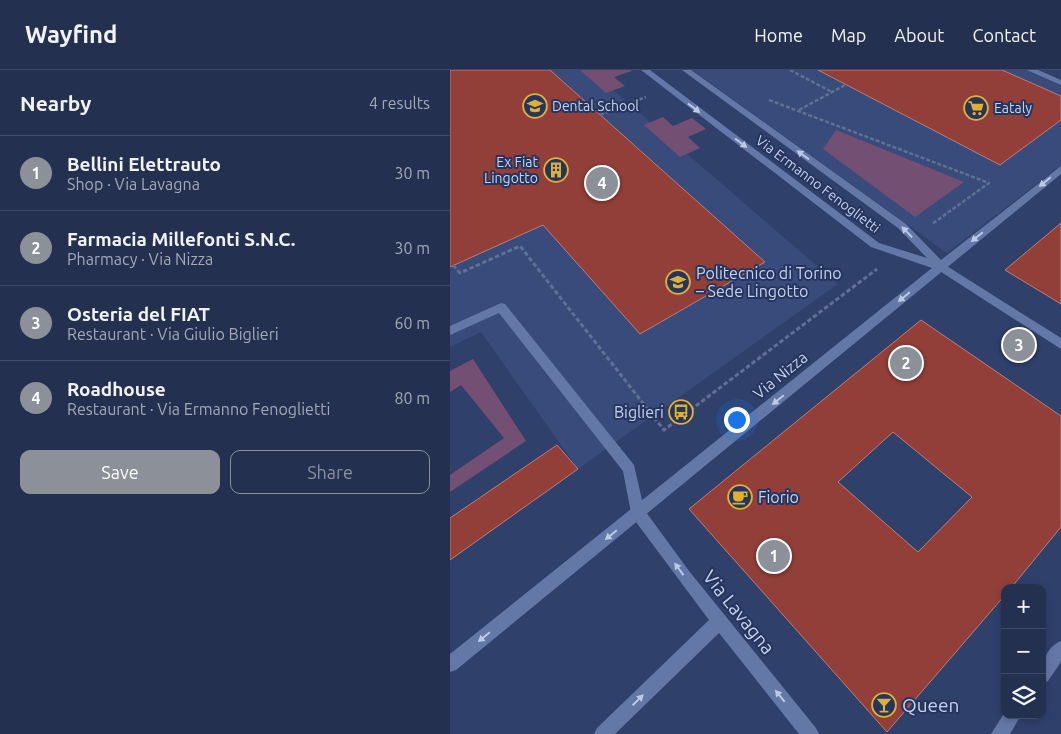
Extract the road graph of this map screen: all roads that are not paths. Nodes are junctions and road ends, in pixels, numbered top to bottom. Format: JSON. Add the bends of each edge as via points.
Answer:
{"nodes":[{"id":1,"x":646,"y":70,"type":"edge"},
{"id":2,"x":686,"y":70,"type":"edge"},
{"id":3,"x":1031,"y":70,"type":"edge"},
{"id":4,"x":1061,"y":83,"type":"edge"},
{"id":5,"x":1061,"y":169,"type":"edge"},
{"id":6,"x":942,"y":266,"type":"junction"},
{"id":7,"x":450,"y":331,"type":"edge"},
{"id":8,"x":1061,"y":344,"type":"edge"},
{"id":9,"x":638,"y":513,"type":"junction"},
{"id":10,"x":720,"y":621,"type":"junction"},
{"id":11,"x":1061,"y":649,"type":"edge"},
{"id":12,"x":450,"y":664,"type":"edge"},
{"id":13,"x":1043,"y":674,"type":"edge"},
{"id":14,"x":1010,"y":719,"type":"edge"},
{"id":15,"x":602,"y":734,"type":"edge"},
{"id":16,"x":810,"y":734,"type":"edge"},
{"id":17,"x":1000,"y":734,"type":"edge"}],
"edges":[{"from":1,"to":6,"type":"street","name":"Via Ermanno Fenoglietti","one_way":true,"via":[[875,245]]},
{"from":6,"to":2,"type":"street","name":"Via Ermanno Fenoglietti","one_way":true,"via":[[902,226]]},
{"from":3,"to":4,"type":"street"},
{"from":5,"to":6,"type":"street","name":"Via Nizza","one_way":true},
{"from":6,"to":8,"type":"street"},
{"from":6,"to":9,"type":"street","name":"Via Nizza","one_way":true},
{"from":7,"to":9,"type":"street","via":[[501,307],[629,469]]},
{"from":10,"to":9,"type":"street","name":"Via Lavagna","one_way":true},
{"from":9,"to":12,"type":"street","name":"Via Nizza","one_way":true},
{"from":15,"to":10,"type":"street","one_way":true},
{"from":16,"to":10,"type":"street","name":"Via Lavagna","one_way":true},
{"from":11,"to":13,"type":"street"},
{"from":14,"to":17,"type":"street"}]}
